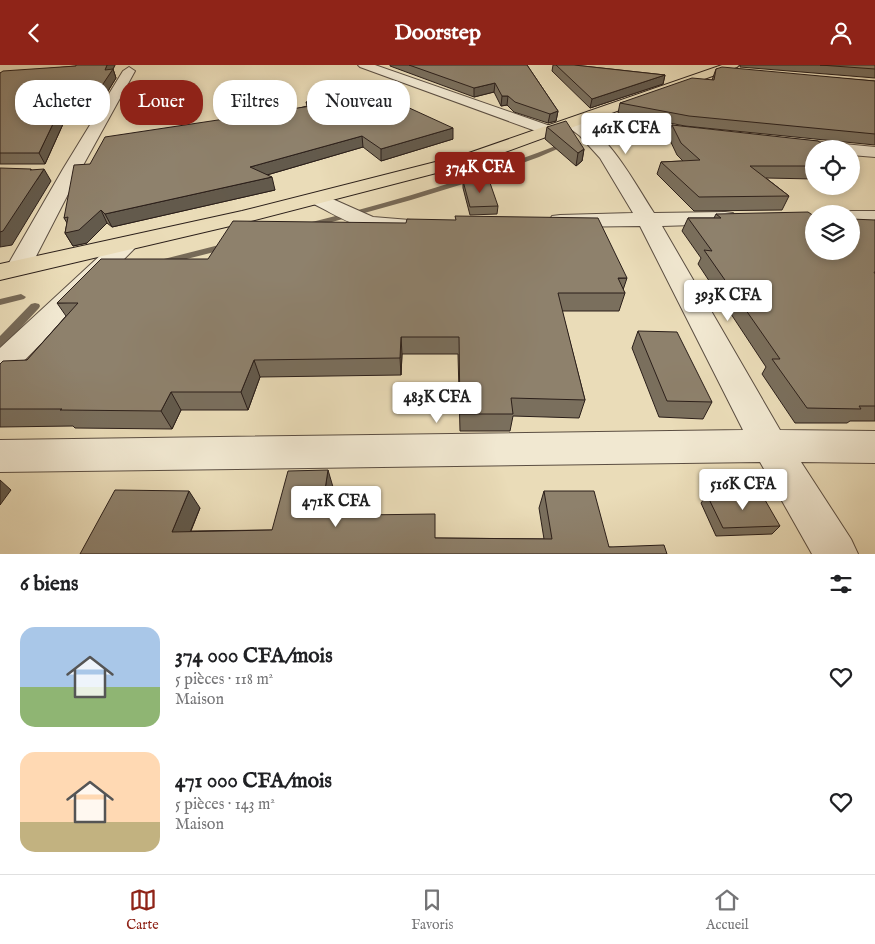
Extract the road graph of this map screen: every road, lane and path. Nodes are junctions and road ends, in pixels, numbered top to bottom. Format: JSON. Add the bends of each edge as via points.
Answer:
{"nodes":[{"id":1,"x":364,"y":65,"type":"edge"},
{"id":2,"x":731,"y":70,"type":"edge"},
{"id":3,"x":129,"y":71,"type":"dead end"},
{"id":4,"x":592,"y":115,"type":"junction"},
{"id":5,"x":571,"y":123,"type":"junction"},
{"id":6,"x":550,"y":131,"type":"junction"},
{"id":7,"x":720,"y":137,"type":"edge"},
{"id":8,"x":776,"y":143,"type":"edge"},
{"id":9,"x":805,"y":146,"type":"edge"},
{"id":10,"x":860,"y":151,"type":"edge"},
{"id":11,"x":875,"y":152,"type":"edge"},
{"id":12,"x":72,"y":169,"type":"junction"},
{"id":13,"x":54,"y":171,"type":"dead end"},
{"id":14,"x":319,"y":199,"type":"junction"},
{"id":15,"x":860,"y":217,"type":"edge"},
{"id":16,"x":875,"y":217,"type":"edge"},
{"id":17,"x":748,"y":218,"type":"edge"},
{"id":18,"x":647,"y":219,"type":"junction"},
{"id":19,"x":538,"y":221,"type":"edge"},
{"id":20,"x":420,"y":224,"type":"edge"},
{"id":21,"x":126,"y":244,"type":"junction"},
{"id":22,"x":18,"y":268,"type":"junction"},
{"id":23,"x":0,"y":272,"type":"edge"},
{"id":24,"x":0,"y":366,"type":"edge"},
{"id":25,"x":770,"y":446,"type":"junction"},
{"id":26,"x":875,"y":447,"type":"edge"},
{"id":27,"x":0,"y":456,"type":"edge"},
{"id":28,"x":836,"y":554,"type":"edge"}],
"edges":[{"from":1,"to":6,"type":"street"},
{"from":2,"to":4,"type":"main road"},
{"from":3,"to":12,"type":"street"},
{"from":4,"to":5,"type":"main road"},
{"from":4,"to":7,"type":"street","via":[[656,129]]},
{"from":5,"to":6,"type":"main road"},
{"from":5,"to":18,"type":"street","via":[[607,155]]},
{"from":6,"to":14,"type":"main road","via":[[469,159]]},
{"from":8,"to":9,"type":"street"},
{"from":10,"to":11,"type":"street"},
{"from":12,"to":13,"type":"street"},
{"from":12,"to":22,"type":"street"},
{"from":14,"to":20,"type":"street","via":[[367,223]]},
{"from":14,"to":21,"type":"main road"},
{"from":15,"to":16,"type":"street"},
{"from":17,"to":18,"type":"street"},
{"from":18,"to":19,"type":"street"},
{"from":18,"to":25,"type":"street"},
{"from":21,"to":22,"type":"main road"},
{"from":21,"to":24,"type":"street"},
{"from":22,"to":23,"type":"main road"},
{"from":25,"to":26,"type":"street"},
{"from":25,"to":27,"type":"street"},
{"from":25,"to":28,"type":"street"}]}
